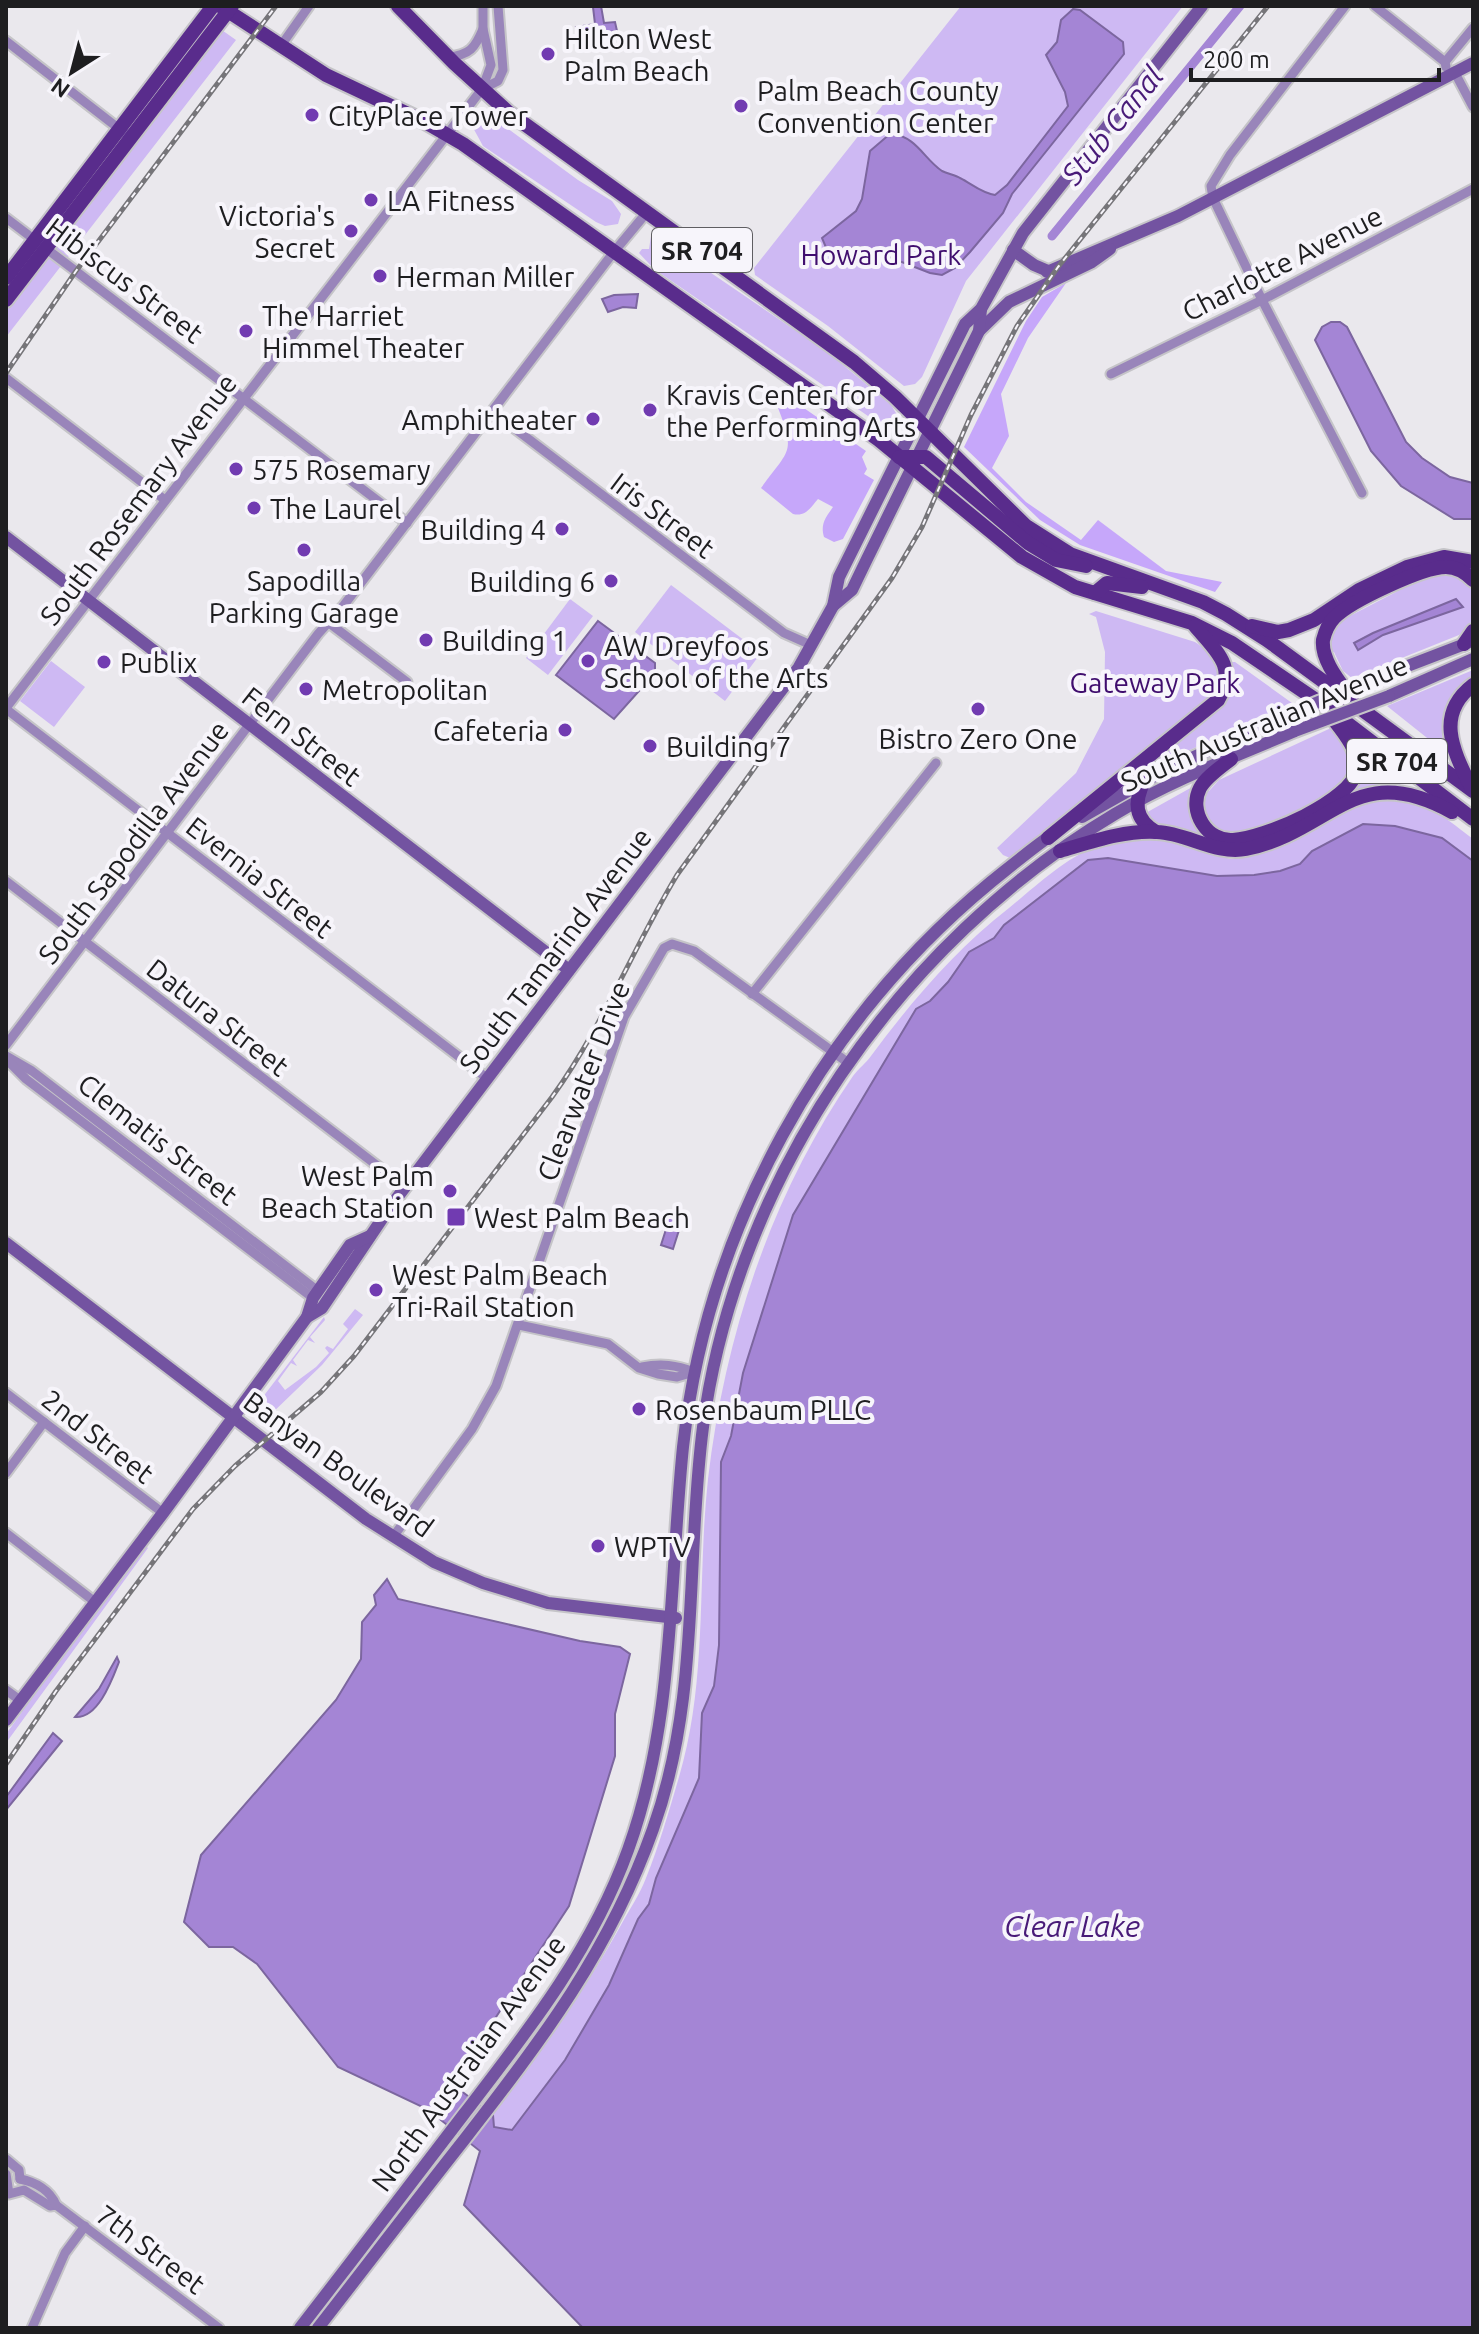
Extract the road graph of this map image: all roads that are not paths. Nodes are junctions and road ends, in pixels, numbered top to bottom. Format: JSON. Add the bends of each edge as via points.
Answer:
{"nodes":[{"id":1,"x":309,"y":6,"type":"edge"},
{"id":2,"x":398,"y":6,"type":"edge"},
{"id":3,"x":483,"y":6,"type":"edge"},
{"id":4,"x":498,"y":6,"type":"edge"},
{"id":5,"x":1202,"y":6,"type":"edge"},
{"id":6,"x":1345,"y":6,"type":"edge"},
{"id":7,"x":1375,"y":6,"type":"edge"},
{"id":8,"x":223,"y":7,"type":"edge"},
{"id":9,"x":1473,"y":28,"type":"edge"},
{"id":10,"x":483,"y":29,"type":"junction"},
{"id":11,"x":6,"y":41,"type":"edge"},
{"id":12,"x":280,"y":47,"type":"junction"},
{"id":13,"x":448,"y":57,"type":"junction"},
{"id":14,"x":1473,"y":63,"type":"edge"},
{"id":15,"x":1449,"y":69,"type":"junction"},
{"id":16,"x":482,"y":89,"type":"junction"},
{"id":17,"x":1473,"y":107,"type":"edge"},
{"id":18,"x":125,"y":133,"type":"junction"},
{"id":19,"x":447,"y":133,"type":"junction"},
{"id":20,"x":1473,"y":189,"type":"edge"},
{"id":21,"x":1213,"y":198,"type":"junction"},
{"id":22,"x":648,"y":211,"type":"junction"},
{"id":23,"x":6,"y":218,"type":"edge"},
{"id":24,"x":1119,"y":242,"type":"junction"},
{"id":25,"x":41,"y":244,"type":"junction"},
{"id":26,"x":1013,"y":250,"type":"junction"},
{"id":27,"x":613,"y":253,"type":"junction"},
{"id":28,"x":1047,"y":272,"type":"junction"},
{"id":29,"x":1065,"y":276,"type":"junction"},
{"id":30,"x":6,"y":278,"type":"edge"},
{"id":31,"x":6,"y":300,"type":"edge"},
{"id":32,"x":1262,"y":300,"type":"junction"},
{"id":33,"x":981,"y":309,"type":"junction"},
{"id":34,"x":979,"y":331,"type":"junction"},
{"id":35,"x":1111,"y":374,"type":"dead end"},
{"id":36,"x":6,"y":378,"type":"edge"},
{"id":37,"x":243,"y":398,"type":"junction"},
{"id":38,"x":493,"y":412,"type":"junction"},
{"id":39,"x":917,"y":418,"type":"junction"},
{"id":40,"x":930,"y":431,"type":"junction"},
{"id":41,"x":899,"y":457,"type":"junction"},
{"id":42,"x":915,"y":462,"type":"junction"},
{"id":43,"x":1362,"y":493,"type":"dead end"},
{"id":44,"x":165,"y":500,"type":"junction"},
{"id":45,"x":407,"y":523,"type":"junction"},
{"id":46,"x":6,"y":537,"type":"edge"},
{"id":47,"x":1473,"y":562,"type":"edge"},
{"id":48,"x":1107,"y":568,"type":"junction"},
{"id":49,"x":1473,"y":580,"type":"edge"},
{"id":50,"x":1162,"y":587,"type":"junction"},
{"id":51,"x":1095,"y":593,"type":"junction"},
{"id":52,"x":89,"y":602,"type":"junction"},
{"id":53,"x":833,"y":606,"type":"junction"},
{"id":54,"x":329,"y":623,"type":"junction"},
{"id":55,"x":1192,"y":623,"type":"junction"},
{"id":56,"x":1240,"y":623,"type":"junction"},
{"id":57,"x":1473,"y":631,"type":"edge"},
{"id":58,"x":1468,"y":642,"type":"edge"},
{"id":59,"x":811,"y":645,"type":"junction"},
{"id":60,"x":1473,"y":659,"type":"edge"},
{"id":61,"x":407,"y":682,"type":"dead end"},
{"id":62,"x":1473,"y":685,"type":"edge"},
{"id":63,"x":1322,"y":704,"type":"junction"},
{"id":64,"x":1356,"y":705,"type":"junction"},
{"id":65,"x":6,"y":709,"type":"edge"},
{"id":66,"x":249,"y":726,"type":"junction"},
{"id":67,"x":1231,"y":759,"type":"junction"},
{"id":68,"x":936,"y":763,"type":"dead end"},
{"id":69,"x":1144,"y":781,"type":"junction"},
{"id":70,"x":1473,"y":791,"type":"edge"},
{"id":71,"x":1137,"y":802,"type":"junction"},
{"id":72,"x":1473,"y":821,"type":"edge"},
{"id":73,"x":1156,"y":832,"type":"junction"},
{"id":74,"x":168,"y":833,"type":"junction"},
{"id":75,"x":1048,"y":838,"type":"junction"},
{"id":76,"x":1060,"y":851,"type":"junction"},
{"id":77,"x":6,"y":881,"type":"edge"},
{"id":78,"x":85,"y":942,"type":"junction"},
{"id":79,"x":569,"y":970,"type":"junction"},
{"id":80,"x":752,"y":994,"type":"junction"},
{"id":81,"x":6,"y":1045,"type":"edge"},
{"id":82,"x":834,"y":1052,"type":"junction"},
{"id":83,"x":6,"y":1057,"type":"edge"},
{"id":84,"x":847,"y":1062,"type":"junction"},
{"id":85,"x":488,"y":1079,"type":"junction"},
{"id":86,"x":405,"y":1187,"type":"junction"},
{"id":87,"x":370,"y":1236,"type":"junction"},
{"id":88,"x":6,"y":1243,"type":"edge"},
{"id":89,"x":319,"y":1296,"type":"junction"},
{"id":90,"x":519,"y":1325,"type":"junction"},
{"id":91,"x":694,"y":1372,"type":"junction"},
{"id":92,"x":712,"y":1378,"type":"junction"},
{"id":93,"x":6,"y":1393,"type":"edge"},
{"id":94,"x":233,"y":1416,"type":"junction"},
{"id":95,"x":44,"y":1422,"type":"junction"},
{"id":96,"x":6,"y":1473,"type":"edge"},
{"id":97,"x":163,"y":1513,"type":"junction"},
{"id":98,"x":6,"y":1533,"type":"edge"},
{"id":99,"x":393,"y":1537,"type":"junction"},
{"id":100,"x":95,"y":1602,"type":"junction"},
{"id":101,"x":671,"y":1618,"type":"junction"},
{"id":102,"x":691,"y":1620,"type":"junction"},
{"id":103,"x":6,"y":1690,"type":"edge"},
{"id":104,"x":21,"y":1701,"type":"junction"},
{"id":105,"x":6,"y":1720,"type":"edge"},
{"id":106,"x":541,"y":2014,"type":"junction"},
{"id":107,"x":554,"y":2022,"type":"junction"},
{"id":108,"x":6,"y":2159,"type":"edge"},
{"id":109,"x":6,"y":2174,"type":"edge"},
{"id":110,"x":20,"y":2179,"type":"junction"},
{"id":111,"x":7,"y":2196,"type":"edge"},
{"id":112,"x":56,"y":2205,"type":"junction"},
{"id":113,"x":85,"y":2226,"type":"junction"},
{"id":114,"x":37,"y":2325,"type":"edge"},
{"id":115,"x":219,"y":2328,"type":"edge"},
{"id":116,"x":300,"y":2328,"type":"edge"},
{"id":117,"x":318,"y":2328,"type":"edge"}],
"edges":[{"from":1,"to":12,"type":"street"},
{"from":2,"to":13,"type":"main road","number":"SR 704"},
{"from":3,"to":10,"type":"street"},
{"from":4,"to":16,"type":"street","name":"South Rosemary Avenue","via":[[503,70],[498,81]]},
{"from":5,"to":26,"type":"street"},
{"from":6,"to":21,"type":"street","via":[[1230,155],[1211,186]]},
{"from":7,"to":15,"type":"street"},
{"from":8,"to":12,"type":"main road","number":"SR 704"},
{"from":8,"to":18,"type":"main road"},
{"from":9,"to":15,"type":"street"},
{"from":10,"to":13,"type":"street","via":[[469,53]]},
{"from":10,"to":16,"type":"street","via":[[491,65]]},
{"from":11,"to":18,"type":"street"},
{"from":12,"to":19,"type":"main road","number":"SR 704"},
{"from":13,"to":16,"type":"main road","number":"SR 704"},
{"from":14,"to":15,"type":"street"},
{"from":15,"to":17,"type":"street"},
{"from":15,"to":21,"type":"street"},
{"from":16,"to":19,"type":"street","name":"South Rosemary Avenue"},
{"from":16,"to":22,"type":"main road","number":"SR 704","via":[[537,135]]},
{"from":18,"to":25,"type":"main road"},
{"from":19,"to":27,"type":"main road","number":"SR 704"},
{"from":19,"to":37,"type":"street","name":"South Rosemary Avenue"},
{"from":20,"to":32,"type":"street","name":"Charlotte Avenue"},
{"from":21,"to":24,"type":"street"},
{"from":21,"to":32,"type":"street"},
{"from":22,"to":27,"type":"street","name":"South Sapodilla Avenue"},
{"from":22,"to":39,"type":"main road","number":"SR 704","via":[[836,348]]},
{"from":23,"to":25,"type":"street","name":"Hibiscus Street"},
{"from":24,"to":28,"type":"street"},
{"from":24,"to":29,"type":"street"},
{"from":25,"to":30,"type":"main road"},
{"from":25,"to":31,"type":"main road"},
{"from":25,"to":37,"type":"street","name":"Hibiscus Street"},
{"from":26,"to":28,"type":"street"},
{"from":26,"to":33,"type":"street"},
{"from":27,"to":38,"type":"street","name":"South Sapodilla Avenue"},
{"from":27,"to":41,"type":"main road","number":"SR 704"},
{"from":28,"to":29,"type":"street"},
{"from":29,"to":34,"type":"street","via":[[1009,302]]},
{"from":32,"to":35,"type":"street","name":"Charlotte Avenue"},
{"from":32,"to":43,"type":"street"},
{"from":33,"to":34,"type":"street"},
{"from":33,"to":39,"type":"street","name":"South Tamarind Avenue","via":[[965,324]]},
{"from":34,"to":40,"type":"street","name":"South Tamarind Avenue"},
{"from":36,"to":44,"type":"street"},
{"from":37,"to":44,"type":"street","name":"South Rosemary Avenue"},
{"from":37,"to":45,"type":"street","name":"Hibiscus Street"},
{"from":38,"to":45,"type":"street","name":"South Sapodilla Avenue"},
{"from":38,"to":59,"type":"street","name":"Iris Street","via":[[784,633]]},
{"from":39,"to":40,"type":"main road","number":"SR 704"},
{"from":39,"to":41,"type":"street","name":"South Tamarind Avenue"},
{"from":40,"to":42,"type":"street","name":"South Tamarind Avenue"},
{"from":40,"to":48,"type":"main road","number":"SR 704","via":[[1026,526],[1070,554]]},
{"from":41,"to":42,"type":"main road","number":"SR 704"},
{"from":41,"to":53,"type":"street","name":"South Tamarind Avenue","via":[[839,577]]},
{"from":42,"to":48,"type":"main road","via":[[929,459],[1039,550],[1067,563]]},
{"from":42,"to":51,"type":"main road","number":"SR 704","via":[[1022,557]]},
{"from":42,"to":53,"type":"street","name":"South Tamarind Avenue","via":[[852,590]]},
{"from":44,"to":52,"type":"street","name":"South Rosemary Avenue"},
{"from":45,"to":54,"type":"street","name":"South Sapodilla Avenue"},
{"from":46,"to":52,"type":"street","name":"Fern Street"},
{"from":47,"to":56,"type":"main road","via":[[1444,557],[1407,567],[1289,630]]},
{"from":48,"to":50,"type":"main road","number":"SR 704"},
{"from":49,"to":64,"type":"main road","via":[[1447,567],[1415,574],[1334,618],[1323,643],[1326,656]]},
{"from":50,"to":51,"type":"main road","via":[[1112,583]]},
{"from":50,"to":56,"type":"main road","number":"SR 704"},
{"from":51,"to":55,"type":"main road","number":"SR 704"},
{"from":52,"to":65,"type":"street","name":"South Rosemary Avenue"},
{"from":52,"to":66,"type":"street","name":"Fern Street"},
{"from":53,"to":59,"type":"street","name":"South Tamarind Avenue"},
{"from":54,"to":61,"type":"street"},
{"from":54,"to":66,"type":"street","name":"South Sapodilla Avenue"},
{"from":55,"to":63,"type":"main road","number":"SR 704","via":[[1232,643]]},
{"from":55,"to":75,"type":"main road","via":[[1224,663],[1226,682],[1218,700]]},
{"from":56,"to":64,"type":"main road","number":"SR 704"},
{"from":57,"to":58,"type":"main road"},
{"from":58,"to":69,"type":"street","name":"South Australian Avenue","bridge":true,"via":[[1287,715]]},
{"from":59,"to":79,"type":"street","name":"South Tamarind Avenue"},
{"from":60,"to":67,"type":"street","name":"South Australian Avenue","bridge":true},
{"from":62,"to":70,"type":"main road","via":[[1454,711],[1450,736]]},
{"from":63,"to":67,"type":"main road","via":[[1351,744],[1357,769],[1343,792],[1321,807],[1263,833],[1222,839],[1204,826],[1197,799],[1201,787]]},
{"from":63,"to":72,"type":"main road","number":"SR 704"},
{"from":64,"to":70,"type":"main road","number":"SR 704"},
{"from":65,"to":74,"type":"street","name":"Evernia Street"},
{"from":66,"to":74,"type":"street","name":"South Sapodilla Avenue"},
{"from":66,"to":79,"type":"street","name":"Fern Street"},
{"from":67,"to":71,"type":"street","name":"South Australian Avenue"},
{"from":68,"to":80,"type":"street"},
{"from":69,"to":71,"type":"main road"},
{"from":69,"to":75,"type":"street","name":"South Australian Avenue"},
{"from":71,"to":73,"type":"main road","via":[[1141,820]]},
{"from":71,"to":76,"type":"street","name":"South Australian Avenue"},
{"from":72,"to":73,"type":"main road","via":[[1415,794],[1390,791],[1356,798],[1295,831],[1244,849],[1224,850]]},
{"from":73,"to":76,"type":"main road","via":[[1114,836]]},
{"from":74,"to":78,"type":"street","name":"South Sapodilla Avenue"},
{"from":74,"to":85,"type":"street","name":"Evernia Street"},
{"from":75,"to":82,"type":"street","name":"South Australian Avenue","via":[[977,894],[918,951]]},
{"from":76,"to":84,"type":"street","name":"South Australian Avenue","via":[[956,937],[899,996]]},
{"from":77,"to":78,"type":"street","name":"Datura Street"},
{"from":78,"to":81,"type":"street","name":"South Sapodilla Avenue"},
{"from":78,"to":86,"type":"street","name":"Datura Street"},
{"from":79,"to":85,"type":"street","name":"South Tamarind Avenue"},
{"from":80,"to":82,"type":"street"},
{"from":80,"to":90,"type":"street","name":"Clearwater Drive","via":[[694,951],[672,944],[659,954],[624,1017]]},
{"from":82,"to":84,"type":"street"},
{"from":82,"to":91,"type":"street","name":"South Australian Avenue","via":[[753,1196],[719,1278]]},
{"from":83,"to":89,"type":"street","name":"Clematis Street","via":[[32,1071]]},
{"from":84,"to":92,"type":"street","name":"South Australian Avenue","via":[[766,1212],[723,1326]]},
{"from":85,"to":86,"type":"street","name":"South Tamarind Avenue"},
{"from":86,"to":87,"type":"street","name":"South Tamarind Avenue"},
{"from":87,"to":89,"type":"street","name":"South Tamarind Avenue"},
{"from":87,"to":89,"type":"street","via":[[350,1245]]},
{"from":88,"to":94,"type":"street","name":"Banyan Boulevard"},
{"from":89,"to":94,"type":"street"},
{"from":90,"to":91,"type":"street","via":[[608,1344],[639,1368],[677,1377]]},
{"from":90,"to":99,"type":"street","name":"Clearwater Drive","via":[[485,1408]]},
{"from":91,"to":92,"type":"street"},
{"from":91,"to":101,"type":"street","name":"South Australian Avenue"},
{"from":92,"to":102,"type":"street","name":"South Australian Avenue","via":[[699,1458]]},
{"from":93,"to":95,"type":"street","name":"2nd Street"},
{"from":94,"to":97,"type":"street"},
{"from":94,"to":99,"type":"street","name":"Banyan Boulevard"},
{"from":95,"to":96,"type":"street"},
{"from":95,"to":97,"type":"street","name":"2nd Street"},
{"from":97,"to":100,"type":"street"},
{"from":98,"to":100,"type":"street"},
{"from":99,"to":101,"type":"street","name":"Banyan Boulevard","via":[[434,1562],[517,1594],[578,1608]]},
{"from":100,"to":104,"type":"street"},
{"from":101,"to":102,"type":"street","name":"Banyan Boulevard"},
{"from":101,"to":106,"type":"street","name":"North Australian Avenue","via":[[659,1733],[629,1849],[599,1917]]},
{"from":102,"to":107,"type":"street","name":"North Australian Avenue","via":[[680,1722],[655,1823],[611,1927]]},
{"from":103,"to":104,"type":"street"},
{"from":104,"to":105,"type":"street"},
{"from":106,"to":107,"type":"street"},
{"from":106,"to":116,"type":"street","name":"North Australian Avenue"},
{"from":107,"to":117,"type":"street","name":"North Australian Avenue"},
{"from":108,"to":110,"type":"street","name":"7th Street","via":[[19,2170]]},
{"from":109,"to":111,"type":"street"},
{"from":110,"to":111,"type":"street"},
{"from":110,"to":112,"type":"street","name":"7th Street","via":[[38,2185]]},
{"from":111,"to":112,"type":"street","name":"7th Street","via":[[24,2190]]},
{"from":112,"to":113,"type":"street","name":"7th Street"},
{"from":113,"to":114,"type":"street","via":[[65,2253]]},
{"from":113,"to":115,"type":"street","name":"7th Street"}]}
